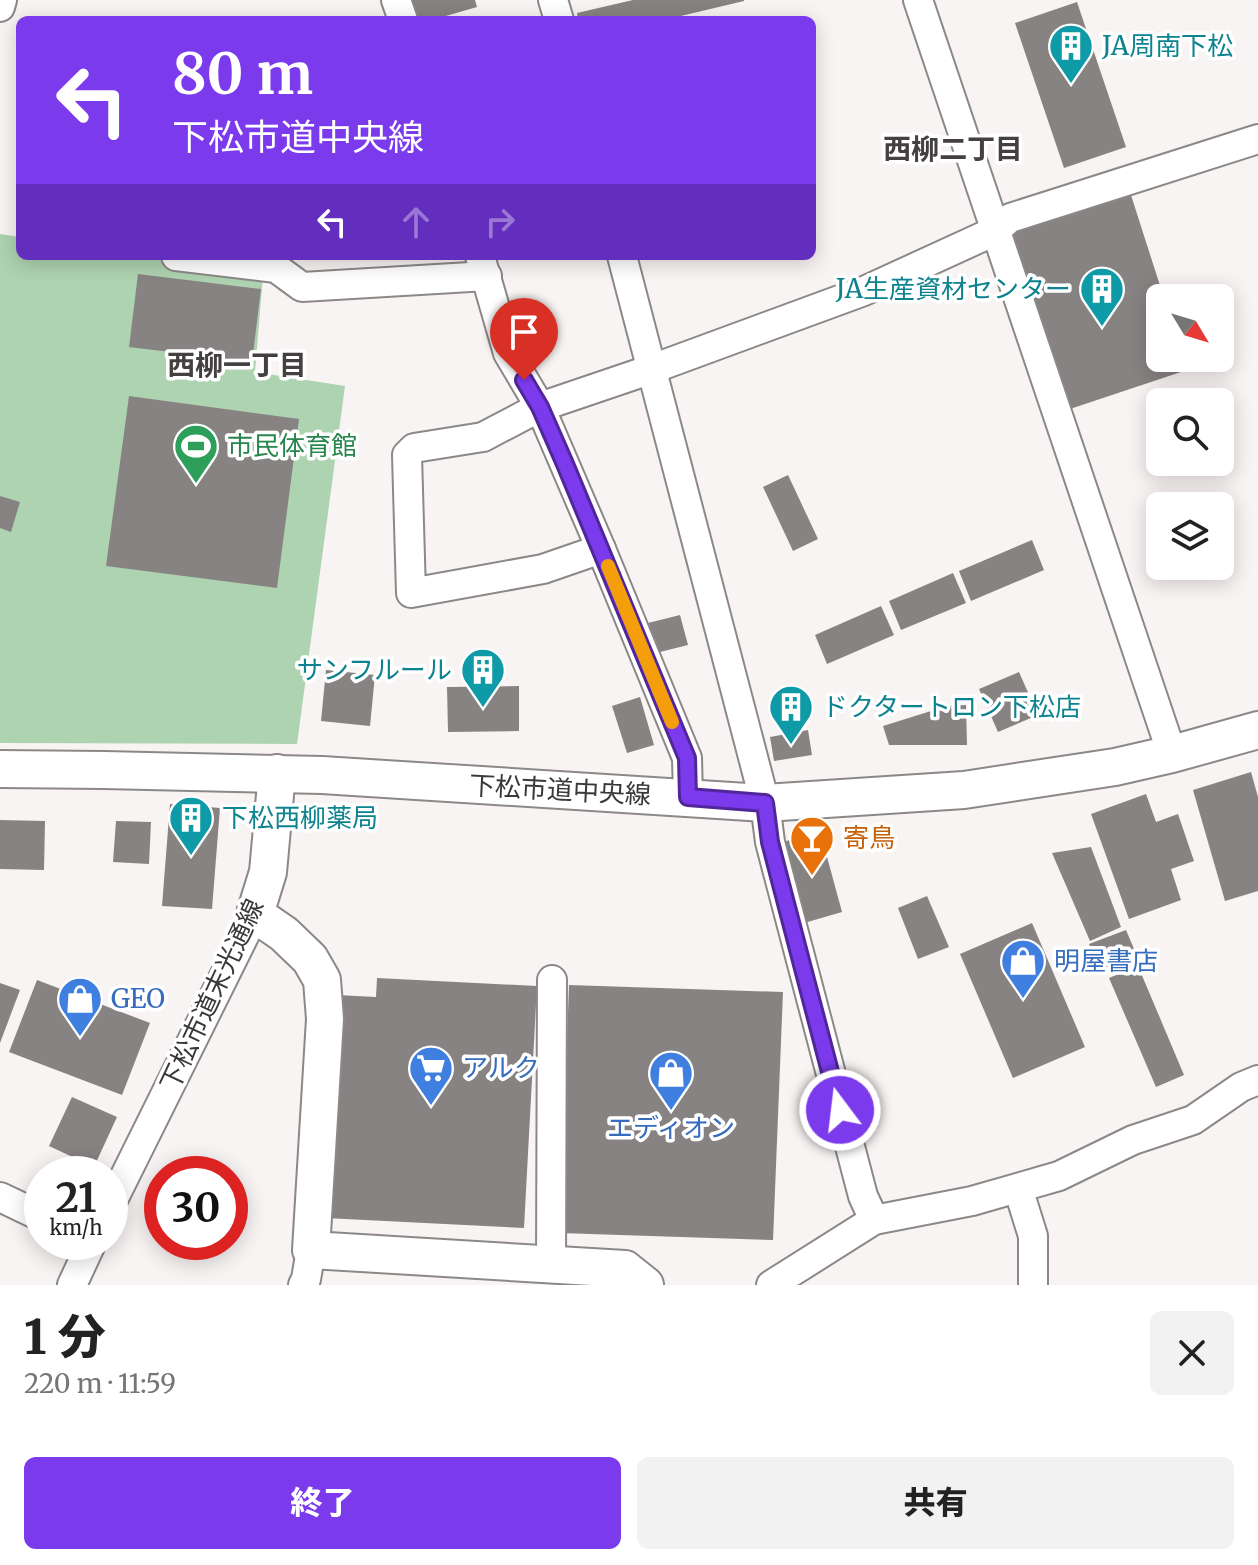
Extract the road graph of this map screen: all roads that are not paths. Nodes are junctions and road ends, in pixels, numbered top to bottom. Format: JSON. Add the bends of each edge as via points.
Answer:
{"nodes":[{"id":1,"x":2,"y":0,"type":"edge"},
{"id":2,"x":918,"y":0,"type":"edge"},
{"id":3,"x":0,"y":7,"type":"edge"},
{"id":4,"x":1258,"y":139,"type":"edge"},
{"id":5,"x":995,"y":231,"type":"junction"},
{"id":6,"x":209,"y":260,"type":"edge"},
{"id":7,"x":623,"y":260,"type":"edge"},
{"id":8,"x":483,"y":266,"type":"edge"},
{"id":9,"x":652,"y":369,"type":"junction"},
{"id":10,"x":540,"y":407,"type":"junction"},
{"id":11,"x":601,"y":549,"type":"junction"},
{"id":12,"x":1258,"y":730,"type":"edge"},
{"id":13,"x":1172,"y":754,"type":"junction"},
{"id":14,"x":0,"y":769,"type":"edge"},
{"id":15,"x":277,"y":773,"type":"junction"},
{"id":16,"x":688,"y":797,"type":"junction"},
{"id":17,"x":765,"y":803,"type":"junction"},
{"id":18,"x":255,"y":914,"type":"junction"},
{"id":19,"x":552,"y":980,"type":"dead end"},
{"id":20,"x":1258,"y":1080,"type":"edge"},
{"id":21,"x":128,"y":1170,"type":"edge"},
{"id":22,"x":1018,"y":1188,"type":"junction"},
{"id":23,"x":0,"y":1197,"type":"edge"},
{"id":24,"x":24,"y":1208,"type":"edge"},
{"id":25,"x":874,"y":1220,"type":"junction"},
{"id":26,"x":311,"y":1250,"type":"junction"},
{"id":27,"x":84,"y":1260,"type":"edge"},
{"id":28,"x":551,"y":1266,"type":"junction"},
{"id":29,"x":72,"y":1285,"type":"edge"},
{"id":30,"x":303,"y":1285,"type":"edge"},
{"id":31,"x":645,"y":1285,"type":"edge"},
{"id":32,"x":771,"y":1285,"type":"edge"},
{"id":33,"x":1033,"y":1285,"type":"edge"}],
"edges":[{"from":1,"to":3,"type":"street"},
{"from":2,"to":5,"type":"street"},
{"from":4,"to":5,"type":"street","via":[[1010,218]]},
{"from":5,"to":9,"type":"street","via":[[864,291]]},
{"from":5,"to":13,"type":"street"},
{"from":6,"to":8,"type":"street","via":[[276,268],[302,287]]},
{"from":7,"to":9,"type":"street"},
{"from":8,"to":10,"type":"street","via":[[508,353]]},
{"from":9,"to":10,"type":"street"},
{"from":9,"to":17,"type":"street"},
{"from":10,"to":11,"type":"street"},
{"from":10,"to":11,"type":"street","via":[[483,437],[414,448],[407,455],[411,593],[543,569]]},
{"from":11,"to":16,"type":"street","via":[[687,758]]},
{"from":12,"to":13,"type":"street","name":"下松市道中央線"},
{"from":13,"to":17,"type":"street","name":"下松市道中央線","via":[[964,790]]},
{"from":14,"to":15,"type":"street","name":"下松市道中央線"},
{"from":15,"to":16,"type":"street","name":"下松市道中央線"},
{"from":15,"to":18,"type":"street","name":"下松市道末光通線","via":[[268,872]]},
{"from":16,"to":17,"type":"street","name":"下松市道中央線"},
{"from":17,"to":25,"type":"street","via":[[809,993]]},
{"from":18,"to":21,"type":"street","name":"下松市道末光通線"},
{"from":18,"to":26,"type":"street","via":[[310,959],[322,980],[325,1019]]},
{"from":19,"to":28,"type":"street"},
{"from":20,"to":22,"type":"street","via":[[1193,1120]]},
{"from":22,"to":25,"type":"street"},
{"from":22,"to":33,"type":"street","via":[[1033,1236]]},
{"from":23,"to":24,"type":"street"},
{"from":25,"to":32,"type":"street"},
{"from":26,"to":28,"type":"street"},
{"from":26,"to":30,"type":"street"},
{"from":27,"to":29,"type":"street"},
{"from":28,"to":31,"type":"street","via":[[625,1269]]}]}
